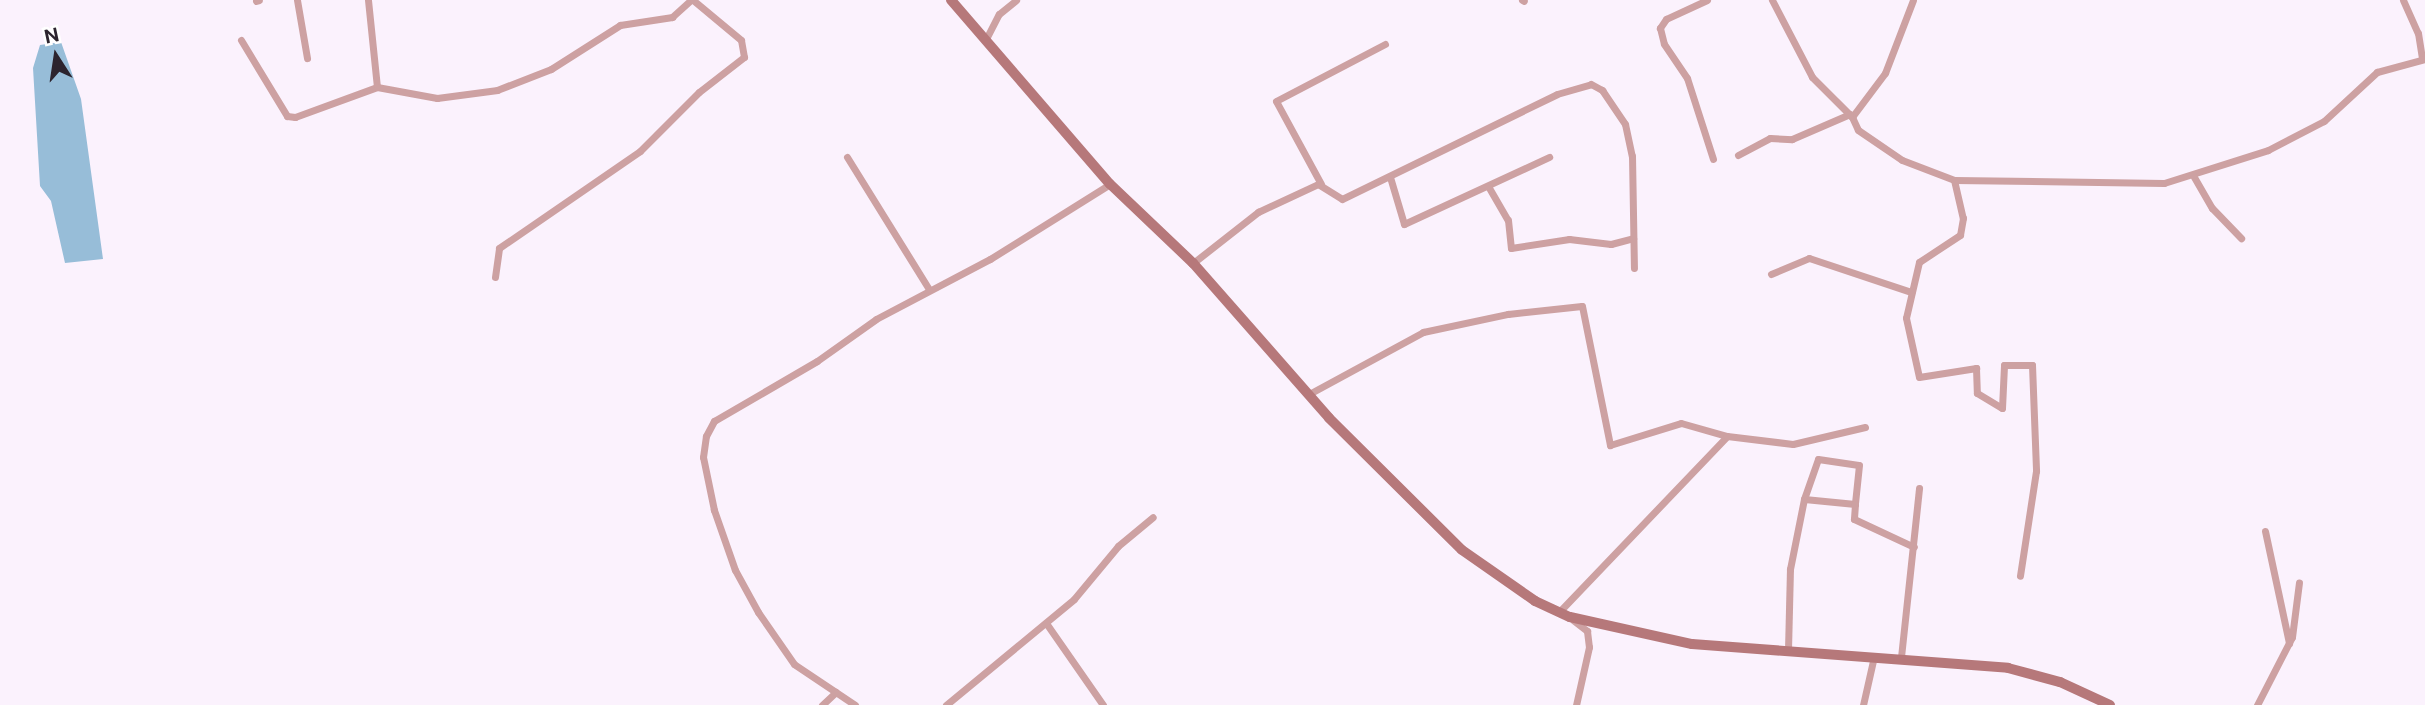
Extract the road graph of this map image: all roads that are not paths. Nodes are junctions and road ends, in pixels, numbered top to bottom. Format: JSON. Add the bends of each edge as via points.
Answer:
{"nodes":[{"id":1,"x":297,"y":0,"type":"edge"},
{"id":2,"x":368,"y":0,"type":"edge"},
{"id":3,"x":692,"y":0,"type":"edge"},
{"id":4,"x":951,"y":0,"type":"edge"},
{"id":5,"x":1016,"y":0,"type":"edge"},
{"id":6,"x":1707,"y":0,"type":"edge"},
{"id":7,"x":1772,"y":0,"type":"edge"},
{"id":8,"x":1913,"y":0,"type":"edge"},
{"id":9,"x":2403,"y":0,"type":"edge"},
{"id":10,"x":986,"y":39,"type":"junction"},
{"id":11,"x":241,"y":40,"type":"dead end"},
{"id":12,"x":1385,"y":44,"type":"dead end"},
{"id":13,"x":307,"y":58,"type":"dead end"},
{"id":14,"x":2424,"y":59,"type":"edge"},
{"id":15,"x":377,"y":87,"type":"junction"},
{"id":16,"x":1851,"y":116,"type":"junction"},
{"id":17,"x":1738,"y":155,"type":"dead end"},
{"id":18,"x":847,"y":157,"type":"dead end"},
{"id":19,"x":1549,"y":157,"type":"dead end"},
{"id":20,"x":1713,"y":159,"type":"dead end"},
{"id":21,"x":1390,"y":177,"type":"junction"},
{"id":22,"x":2194,"y":177,"type":"junction"},
{"id":23,"x":1954,"y":180,"type":"junction"},
{"id":24,"x":1110,"y":184,"type":"junction"},
{"id":25,"x":1321,"y":184,"type":"junction"},
{"id":26,"x":1488,"y":186,"type":"junction"},
{"id":27,"x":1633,"y":238,"type":"junction"},
{"id":28,"x":2241,"y":238,"type":"dead end"},
{"id":29,"x":1193,"y":263,"type":"junction"},
{"id":30,"x":1634,"y":268,"type":"dead end"},
{"id":31,"x":1771,"y":274,"type":"dead end"},
{"id":32,"x":495,"y":277,"type":"dead end"},
{"id":33,"x":929,"y":289,"type":"junction"},
{"id":34,"x":1911,"y":292,"type":"junction"},
{"id":35,"x":1309,"y":394,"type":"junction"},
{"id":36,"x":1864,"y":427,"type":"dead end"},
{"id":37,"x":1727,"y":436,"type":"junction"},
{"id":38,"x":1919,"y":488,"type":"dead end"},
{"id":39,"x":1804,"y":499,"type":"junction"},
{"id":40,"x":1855,"y":504,"type":"junction"},
{"id":41,"x":1153,"y":517,"type":"dead end"},
{"id":42,"x":2265,"y":531,"type":"dead end"},
{"id":43,"x":1914,"y":547,"type":"junction"},
{"id":44,"x":2020,"y":576,"type":"dead end"},
{"id":45,"x":2299,"y":582,"type":"dead end"},
{"id":46,"x":1564,"y":615,"type":"junction"},
{"id":47,"x":1046,"y":623,"type":"junction"},
{"id":48,"x":2289,"y":644,"type":"junction"},
{"id":49,"x":1787,"y":650,"type":"junction"},
{"id":50,"x":1874,"y":655,"type":"junction"},
{"id":51,"x":1901,"y":657,"type":"junction"},
{"id":52,"x":836,"y":692,"type":"junction"},
{"id":53,"x":822,"y":705,"type":"edge"},
{"id":54,"x":855,"y":705,"type":"edge"},
{"id":55,"x":946,"y":705,"type":"edge"},
{"id":56,"x":1103,"y":705,"type":"edge"},
{"id":57,"x":1576,"y":705,"type":"edge"},
{"id":58,"x":1864,"y":705,"type":"edge"},
{"id":59,"x":2110,"y":705,"type":"edge"},
{"id":60,"x":2257,"y":705,"type":"edge"}],
"edges":[{"from":1,"to":13,"type":"street"},
{"from":2,"to":15,"type":"street"},
{"from":3,"to":15,"type":"street","via":[[672,17],[620,25],[551,69],[497,90],[437,97]]},
{"from":3,"to":32,"type":"street","via":[[741,40],[744,57],[699,92],[640,151],[499,248]]},
{"from":4,"to":10,"type":"street"},
{"from":5,"to":10,"type":"street","via":[[999,14]]},
{"from":6,"to":20,"type":"street","via":[[1666,19],[1660,27],[1664,44],[1687,78]]},
{"from":7,"to":16,"type":"street","via":[[1812,78]]},
{"from":8,"to":16,"type":"street","via":[[1885,73]]},
{"from":9,"to":14,"type":"street"},
{"from":10,"to":24,"type":"street"},
{"from":11,"to":15,"type":"street","via":[[287,116]]},
{"from":12,"to":25,"type":"street","via":[[1276,101]]},
{"from":14,"to":22,"type":"street","via":[[2376,72],[2324,121],[2294,138]]},
{"from":16,"to":17,"type":"street","via":[[1792,139],[1770,138]]},
{"from":16,"to":23,"type":"street","via":[[1858,130],[1902,160]]},
{"from":18,"to":33,"type":"street"},
{"from":19,"to":26,"type":"street"},
{"from":21,"to":25,"type":"street","via":[[1339,200]]},
{"from":21,"to":26,"type":"street","via":[[1404,224]]},
{"from":21,"to":27,"type":"street","via":[[1557,94],[1594,85],[1625,124],[1632,156]]},
{"from":22,"to":23,"type":"street","via":[[2164,183]]},
{"from":22,"to":28,"type":"street","via":[[2212,208]]},
{"from":23,"to":34,"type":"street","via":[[1963,218],[1960,234],[1919,262]]},
{"from":24,"to":29,"type":"street"},
{"from":24,"to":33,"type":"street","via":[[1056,221]]},
{"from":25,"to":29,"type":"street","via":[[1258,212]]},
{"from":26,"to":27,"type":"street","via":[[1508,220],[1511,248],[1569,239],[1611,244]]},
{"from":27,"to":30,"type":"street"},
{"from":29,"to":35,"type":"street"},
{"from":31,"to":34,"type":"street","via":[[1809,258]]},
{"from":33,"to":52,"type":"street","via":[[714,421],[706,436],[706,477],[735,570],[794,664]]},
{"from":34,"to":44,"type":"street","via":[[1906,318],[1919,377],[1976,368],[1977,393],[2002,408],[2004,365],[2032,365],[2036,471]]},
{"from":35,"to":37,"type":"street","via":[[1423,332],[1508,314],[1583,306],[1610,445],[1681,423]]},
{"from":35,"to":46,"type":"street","via":[[1462,550]]},
{"from":36,"to":37,"type":"street","via":[[1793,444]]},
{"from":37,"to":46,"type":"street"},
{"from":38,"to":43,"type":"street"},
{"from":39,"to":40,"type":"street"},
{"from":39,"to":40,"type":"street","via":[[1818,459],[1859,465]]},
{"from":39,"to":49,"type":"street","via":[[1790,569]]},
{"from":40,"to":43,"type":"street","via":[[1854,519]]},
{"from":41,"to":47,"type":"street"},
{"from":42,"to":48,"type":"street"},
{"from":43,"to":51,"type":"street"},
{"from":45,"to":48,"type":"street"},
{"from":46,"to":49,"type":"street","via":[[1692,644]]},
{"from":46,"to":57,"type":"street","via":[[1587,631],[1589,647]]},
{"from":47,"to":55,"type":"street"},
{"from":47,"to":56,"type":"street"},
{"from":48,"to":60,"type":"street"},
{"from":49,"to":50,"type":"street"},
{"from":50,"to":51,"type":"street"},
{"from":50,"to":58,"type":"street"},
{"from":51,"to":59,"type":"street","via":[[2036,673]]},
{"from":52,"to":53,"type":"street"},
{"from":52,"to":54,"type":"street"}]}
